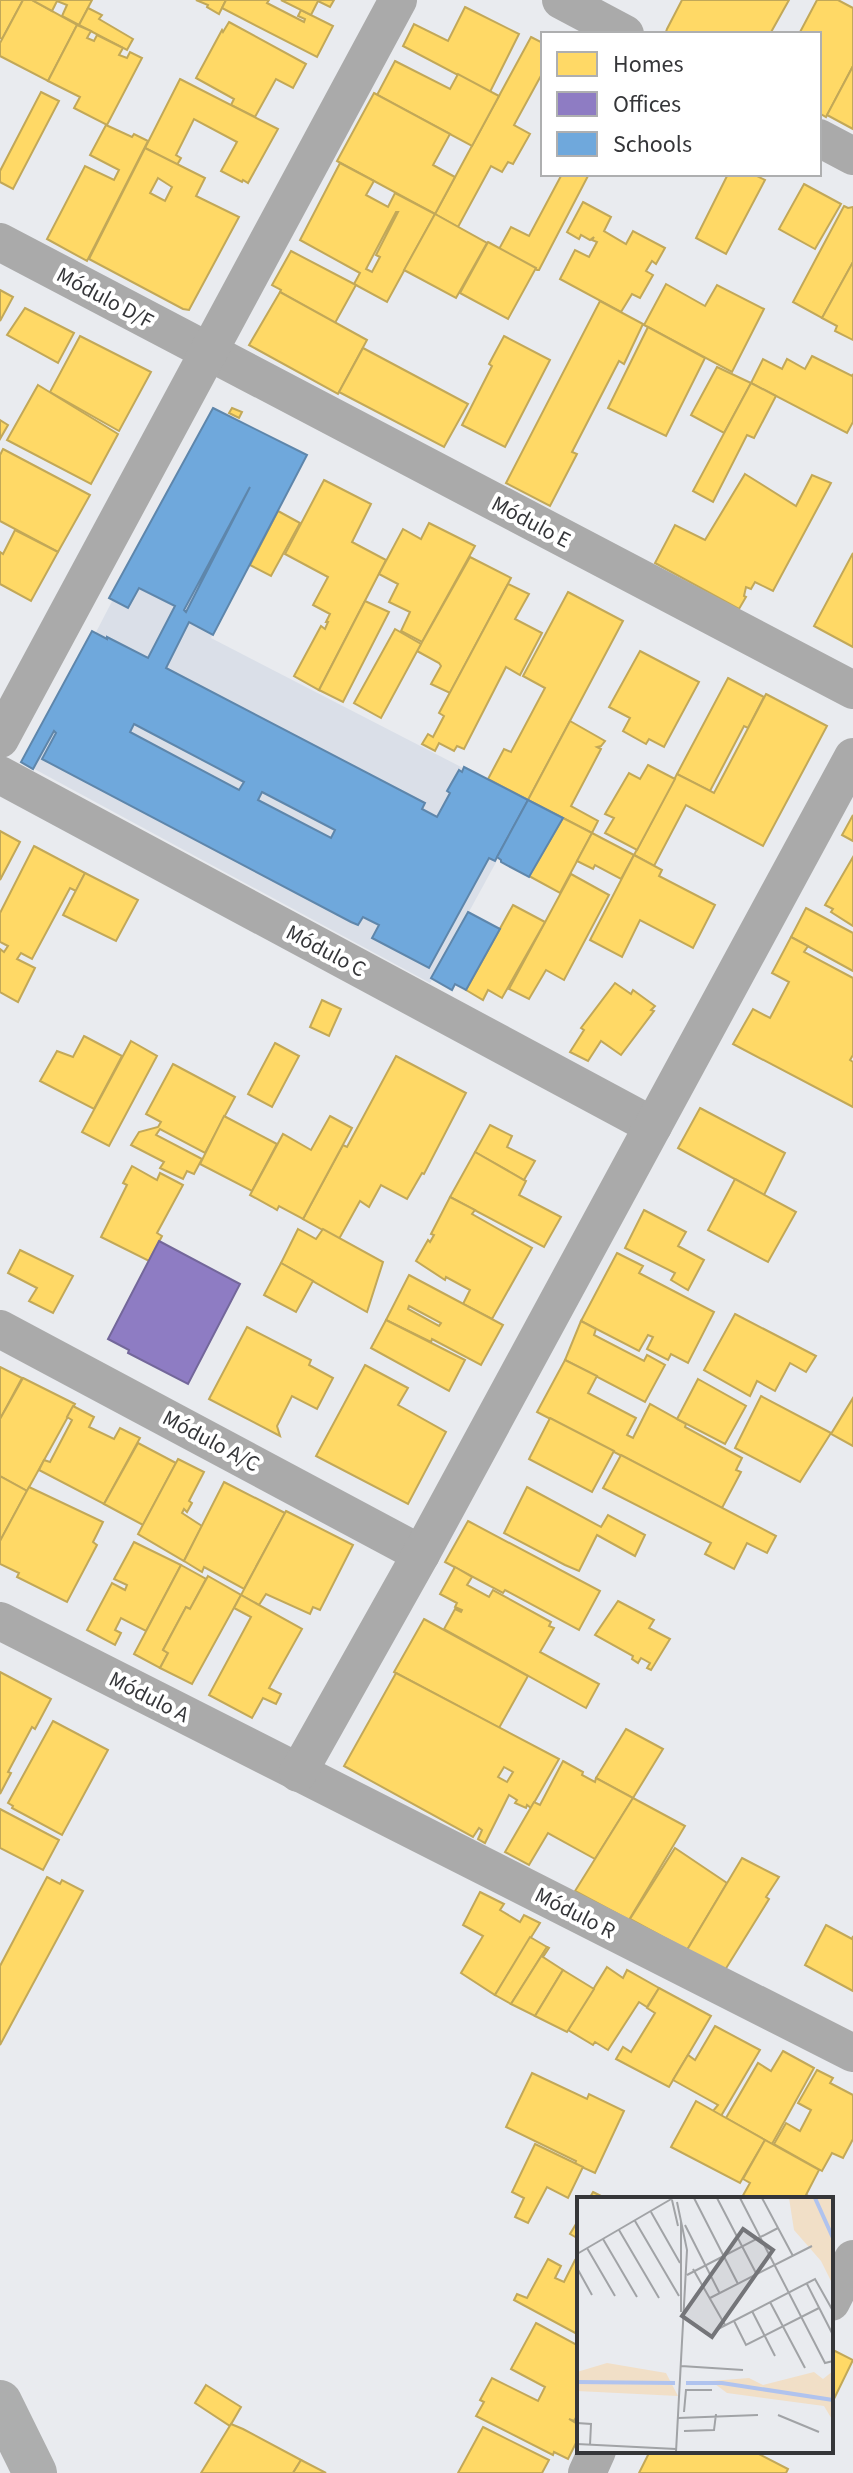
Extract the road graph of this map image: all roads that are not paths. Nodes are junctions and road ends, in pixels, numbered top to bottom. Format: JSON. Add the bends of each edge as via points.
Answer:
{"nodes":[{"id":1,"x":398,"y":0,"type":"edge"},
{"id":2,"x":561,"y":0,"type":"edge"},
{"id":3,"x":621,"y":32,"type":"edge"},
{"id":4,"x":821,"y":139,"type":"edge"},
{"id":5,"x":853,"y":156,"type":"edge"},
{"id":6,"x":0,"y":242,"type":"edge"},
{"id":7,"x":209,"y":353,"type":"junction"},
{"id":8,"x":853,"y":690,"type":"edge"},
{"id":9,"x":0,"y":739,"type":"edge"},
{"id":10,"x":853,"y":757,"type":"edge"},
{"id":11,"x":0,"y":775,"type":"edge"},
{"id":12,"x":653,"y":1126,"type":"junction"},
{"id":13,"x":0,"y":1329,"type":"edge"},
{"id":14,"x":421,"y":1554,"type":"junction"},
{"id":15,"x":0,"y":1621,"type":"edge"},
{"id":16,"x":298,"y":1773,"type":"junction"},
{"id":17,"x":853,"y":2053,"type":"edge"},
{"id":18,"x":853,"y":2259,"type":"edge"},
{"id":19,"x":833,"y":2300,"type":"edge"},
{"id":20,"x":833,"y":2305,"type":"edge"},
{"id":21,"x":853,"y":2317,"type":"edge"},
{"id":22,"x":0,"y":2402,"type":"edge"},
{"id":23,"x":596,"y":2453,"type":"edge"},
{"id":24,"x":0,"y":2467,"type":"edge"},
{"id":25,"x":8,"y":2473,"type":"edge"},
{"id":26,"x":35,"y":2473,"type":"edge"},
{"id":27,"x":587,"y":2473,"type":"edge"}],
"edges":[{"from":1,"to":7,"type":"street"},
{"from":2,"to":3,"type":"street"},
{"from":4,"to":5,"type":"street"},
{"from":6,"to":7,"type":"street","name":"Módulo D/F"},
{"from":7,"to":8,"type":"street","name":"Módulo E"},
{"from":7,"to":9,"type":"street"},
{"from":10,"to":12,"type":"street"},
{"from":11,"to":12,"type":"street","name":"Módulo C"},
{"from":12,"to":14,"type":"street"},
{"from":13,"to":14,"type":"street","name":"Módulo A/C"},
{"from":14,"to":16,"type":"street"},
{"from":15,"to":16,"type":"street","name":"Módulo A"},
{"from":16,"to":17,"type":"street","name":"Módulo R"},
{"from":18,"to":19,"type":"street"},
{"from":20,"to":21,"type":"street"},
{"from":22,"to":26,"type":"main road"},
{"from":23,"to":27,"type":"street"},
{"from":24,"to":25,"type":"main road"}]}
